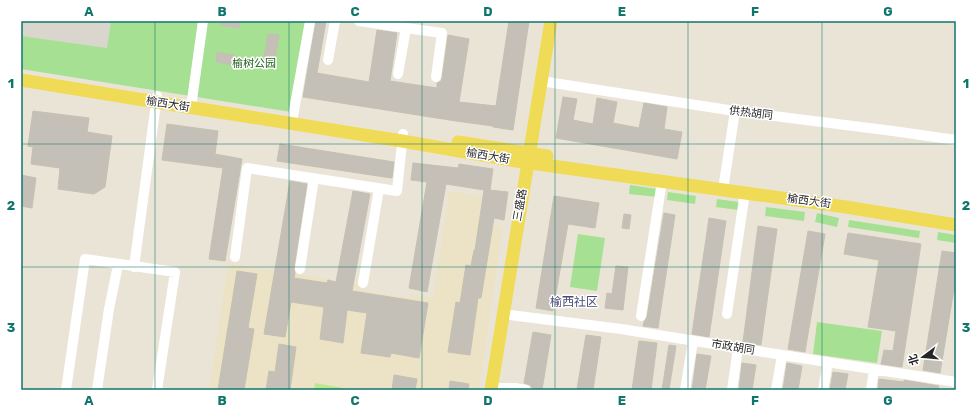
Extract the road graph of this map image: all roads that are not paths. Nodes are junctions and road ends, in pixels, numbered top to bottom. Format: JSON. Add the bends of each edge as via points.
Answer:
{"nodes":[{"id":1,"x":203,"y":21,"type":"edge"},
{"id":2,"x":310,"y":21,"type":"edge"},
{"id":3,"x":335,"y":21,"type":"edge"},
{"id":4,"x":359,"y":21,"type":"edge"},
{"id":5,"x":551,"y":21,"type":"edge"},
{"id":6,"x":558,"y":21,"type":"edge"},
{"id":7,"x":406,"y":28,"type":"junction"},
{"id":8,"x":328,"y":60,"type":"dead end"},
{"id":9,"x":398,"y":74,"type":"dead end"},
{"id":10,"x":21,"y":75,"type":"edge"},
{"id":11,"x":436,"y":76,"type":"dead end"},
{"id":12,"x":21,"y":80,"type":"edge"},
{"id":13,"x":547,"y":82,"type":"junction"},
{"id":14,"x":156,"y":99,"type":"junction"},
{"id":15,"x":192,"y":100,"type":"junction"},
{"id":16,"x":735,"y":112,"type":"junction"},
{"id":17,"x":293,"y":116,"type":"junction"},
{"id":18,"x":402,"y":137,"type":"junction"},
{"id":19,"x":956,"y":140,"type":"edge"},
{"id":20,"x":532,"y":158,"type":"junction"},
{"id":21,"x":314,"y":178,"type":"junction"},
{"id":22,"x":662,"y":181,"type":"junction"},
{"id":23,"x":724,"y":183,"type":"junction"},
{"id":24,"x":379,"y":189,"type":"junction"},
{"id":25,"x":745,"y":192,"type":"junction"},
{"id":26,"x":956,"y":219,"type":"edge"},
{"id":27,"x":956,"y":225,"type":"edge"},
{"id":28,"x":234,"y":257,"type":"dead end"},
{"id":29,"x":118,"y":264,"type":"junction"},
{"id":30,"x":134,"y":267,"type":"junction"},
{"id":31,"x":300,"y":269,"type":"dead end"},
{"id":32,"x":363,"y":283,"type":"dead end"},
{"id":33,"x":510,"y":314,"type":"junction"},
{"id":34,"x":727,"y":314,"type":"dead end"},
{"id":35,"x":641,"y":316,"type":"dead end"},
{"id":36,"x":693,"y":341,"type":"junction"},
{"id":37,"x":738,"y":348,"type":"junction"},
{"id":38,"x":782,"y":355,"type":"junction"},
{"id":39,"x":828,"y":362,"type":"junction"},
{"id":40,"x":874,"y":369,"type":"junction"},
{"id":41,"x":956,"y":382,"type":"edge"},
{"id":42,"x":496,"y":389,"type":"edge"},
{"id":43,"x":66,"y":390,"type":"edge"},
{"id":44,"x":97,"y":390,"type":"edge"},
{"id":45,"x":157,"y":390,"type":"edge"},
{"id":46,"x":526,"y":390,"type":"edge"},
{"id":47,"x":685,"y":390,"type":"edge"},
{"id":48,"x":732,"y":390,"type":"edge"},
{"id":49,"x":776,"y":390,"type":"edge"},
{"id":50,"x":824,"y":390,"type":"edge"},
{"id":51,"x":871,"y":390,"type":"edge"}],
"edges":[{"from":1,"to":15,"type":"street"},
{"from":2,"to":17,"type":"street"},
{"from":3,"to":8,"type":"street"},
{"from":4,"to":7,"type":"street"},
{"from":5,"to":20,"type":"main road","name":"三盛路"},
{"from":6,"to":13,"type":"main road","name":"三盛路"},
{"from":7,"to":9,"type":"street"},
{"from":7,"to":11,"type":"street","via":[[442,33]]},
{"from":10,"to":14,"type":"main road","name":"榆西大街"},
{"from":12,"to":14,"type":"main road","name":"榆西大街"},
{"from":13,"to":16,"type":"street","name":"供热胡同"},
{"from":13,"to":20,"type":"main road","name":"三盛路"},
{"from":14,"to":15,"type":"main road","name":"榆西大街"},
{"from":14,"to":18,"type":"main road","name":"榆西大街"},
{"from":14,"to":30,"type":"street"},
{"from":15,"to":17,"type":"main road","name":"榆西大街"},
{"from":16,"to":19,"type":"street","name":"供热胡同"},
{"from":16,"to":23,"type":"street"},
{"from":17,"to":18,"type":"main road","name":"榆西大街"},
{"from":18,"to":20,"type":"main road","name":"榆西大街"},
{"from":18,"to":24,"type":"street","via":[[397,191]]},
{"from":20,"to":22,"type":"main road","name":"榆西大街"},
{"from":20,"to":23,"type":"main road","name":"榆西大街"},
{"from":20,"to":33,"type":"main road","name":"三盛路"},
{"from":20,"to":42,"type":"main road","name":"三盛路"},
{"from":21,"to":24,"type":"street"},
{"from":21,"to":28,"type":"street","via":[[247,168]]},
{"from":21,"to":31,"type":"street"},
{"from":22,"to":25,"type":"main road","name":"榆西大街"},
{"from":22,"to":35,"type":"street"},
{"from":23,"to":26,"type":"main road","name":"榆西大街"},
{"from":24,"to":32,"type":"street"},
{"from":25,"to":27,"type":"main road","name":"榆西大街"},
{"from":25,"to":34,"type":"street"},
{"from":29,"to":30,"type":"street"},
{"from":29,"to":43,"type":"street","via":[[84,259]]},
{"from":29,"to":44,"type":"street"},
{"from":30,"to":45,"type":"street","via":[[175,272]]},
{"from":33,"to":36,"type":"street","name":"市政胡同"},
{"from":33,"to":42,"type":"main road","name":"三盛路"},
{"from":36,"to":37,"type":"street","name":"市政胡同"},
{"from":36,"to":47,"type":"street"},
{"from":37,"to":38,"type":"street","name":"市政胡同"},
{"from":37,"to":48,"type":"street"},
{"from":38,"to":39,"type":"street","name":"市政胡同"},
{"from":38,"to":49,"type":"street"},
{"from":39,"to":40,"type":"street","name":"市政胡同"},
{"from":39,"to":50,"type":"street"},
{"from":40,"to":41,"type":"street","name":"市政胡同"},
{"from":40,"to":51,"type":"street"},
{"from":42,"to":46,"type":"street"}]}
